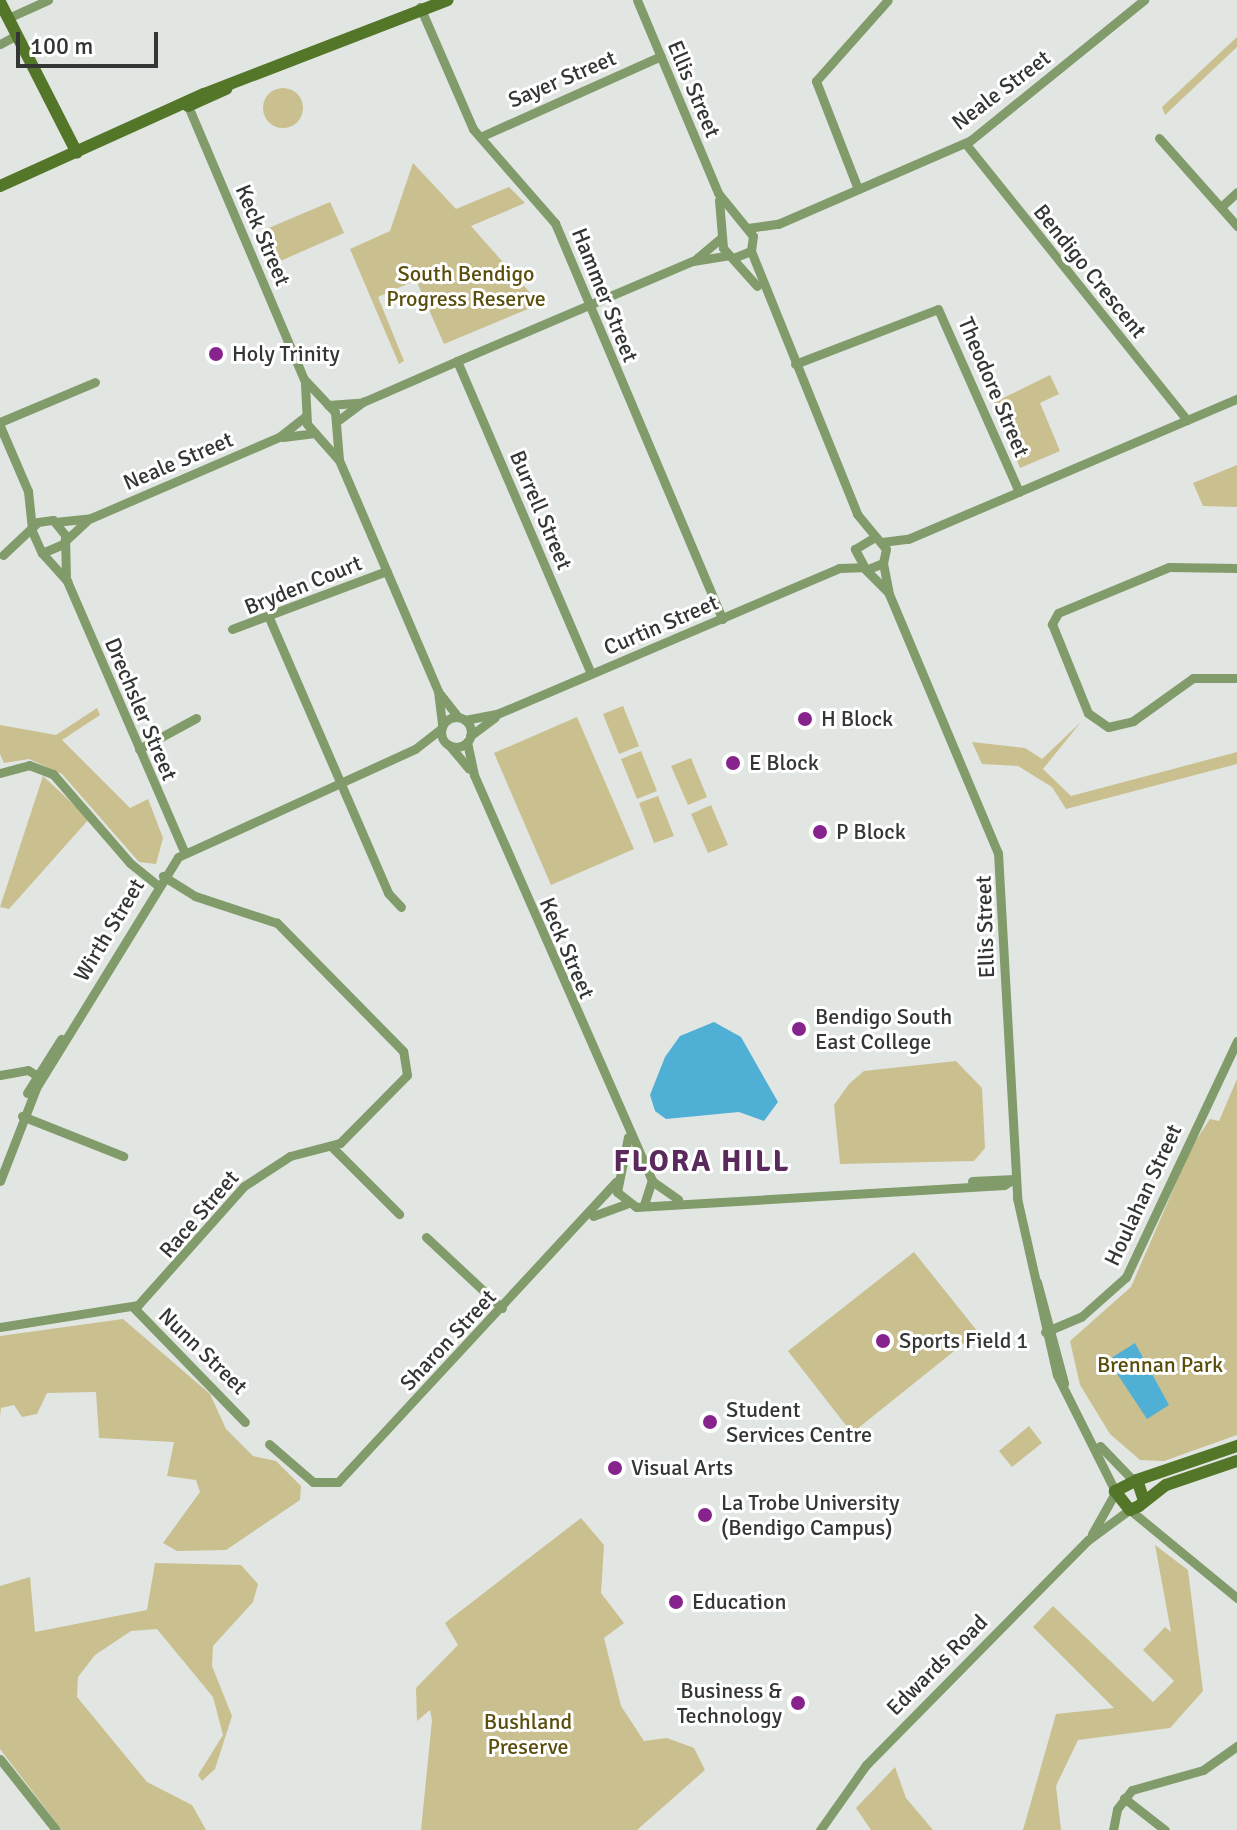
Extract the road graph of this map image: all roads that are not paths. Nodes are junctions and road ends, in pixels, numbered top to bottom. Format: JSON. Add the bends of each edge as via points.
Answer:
{"nodes":[{"id":1,"x":48,"y":0,"type":"edge"},
{"id":2,"x":448,"y":0,"type":"edge"},
{"id":3,"x":637,"y":0,"type":"edge"},
{"id":4,"x":888,"y":0,"type":"edge"},
{"id":5,"x":1144,"y":0,"type":"edge"},
{"id":6,"x":0,"y":2,"type":"edge"},
{"id":7,"x":423,"y":4,"type":"edge"},
{"id":8,"x":8,"y":18,"type":"junction"},
{"id":9,"x":17,"y":35,"type":"junction"},
{"id":10,"x":0,"y":44,"type":"edge"},
{"id":11,"x":661,"y":56,"type":"junction"},
{"id":12,"x":188,"y":106,"type":"junction"},
{"id":13,"x":480,"y":137,"type":"junction"},
{"id":14,"x":1159,"y":138,"type":"dead end"},
{"id":15,"x":965,"y":143,"type":"junction"},
{"id":16,"x":77,"y":153,"type":"junction"},
{"id":17,"x":0,"y":186,"type":"edge"},
{"id":18,"x":858,"y":189,"type":"junction"},
{"id":19,"x":1237,"y":192,"type":"edge"},
{"id":20,"x":718,"y":193,"type":"junction"},
{"id":21,"x":1221,"y":207,"type":"junction"},
{"id":22,"x":778,"y":224,"type":"junction"},
{"id":23,"x":744,"y":226,"type":"junction"},
{"id":24,"x":1237,"y":226,"type":"edge"},
{"id":25,"x":722,"y":235,"type":"junction"},
{"id":26,"x":752,"y":248,"type":"junction"},
{"id":27,"x":732,"y":256,"type":"junction"},
{"id":28,"x":693,"y":261,"type":"junction"},
{"id":29,"x":764,"y":294,"type":"junction"},
{"id":30,"x":589,"y":305,"type":"junction"},
{"id":31,"x":457,"y":361,"type":"junction"},
{"id":32,"x":795,"y":364,"type":"junction"},
{"id":33,"x":304,"y":379,"type":"junction"},
{"id":34,"x":95,"y":382,"type":"dead end"},
{"id":35,"x":1237,"y":399,"type":"edge"},
{"id":36,"x":363,"y":402,"type":"junction"},
{"id":37,"x":327,"y":404,"type":"junction"},
{"id":38,"x":306,"y":415,"type":"junction"},
{"id":39,"x":1187,"y":420,"type":"junction"},
{"id":40,"x":336,"y":422,"type":"junction"},
{"id":41,"x":0,"y":424,"type":"edge"},
{"id":42,"x":317,"y":433,"type":"junction"},
{"id":43,"x":279,"y":437,"type":"junction"},
{"id":44,"x":339,"y":460,"type":"junction"},
{"id":45,"x":28,"y":491,"type":"junction"},
{"id":46,"x":1019,"y":492,"type":"junction"},
{"id":47,"x":857,"y":514,"type":"junction"},
{"id":48,"x":91,"y":518,"type":"junction"},
{"id":49,"x":54,"y":521,"type":"junction"},
{"id":50,"x":32,"y":530,"type":"junction"},
{"id":51,"x":908,"y":539,"type":"junction"},
{"id":52,"x":877,"y":540,"type":"junction"},
{"id":53,"x":63,"y":544,"type":"junction"},
{"id":54,"x":856,"y":547,"type":"junction"},
{"id":55,"x":40,"y":552,"type":"junction"},
{"id":56,"x":1,"y":556,"type":"edge"},
{"id":57,"x":885,"y":560,"type":"junction"},
{"id":58,"x":839,"y":568,"type":"junction"},
{"id":59,"x":864,"y":568,"type":"junction"},
{"id":60,"x":1237,"y":568,"type":"edge"},
{"id":61,"x":386,"y":571,"type":"junction"},
{"id":62,"x":67,"y":581,"type":"junction"},
{"id":63,"x":889,"y":594,"type":"junction"},
{"id":64,"x":722,"y":619,"type":"junction"},
{"id":65,"x":270,"y":620,"type":"junction"},
{"id":66,"x":232,"y":629,"type":"dead end"},
{"id":67,"x":591,"y":674,"type":"junction"},
{"id":68,"x":1237,"y":678,"type":"edge"},
{"id":69,"x":438,"y":691,"type":"junction"},
{"id":70,"x":497,"y":714,"type":"junction"},
{"id":71,"x":196,"y":718,"type":"dead end"},
{"id":72,"x":462,"y":719,"type":"junction"},
{"id":73,"x":442,"y":728,"type":"junction"},
{"id":74,"x":468,"y":739,"type":"junction"},
{"id":75,"x":448,"y":745,"type":"junction"},
{"id":76,"x":139,"y":749,"type":"junction"},
{"id":77,"x":415,"y":749,"type":"junction"},
{"id":78,"x":0,"y":773,"type":"edge"},
{"id":79,"x":474,"y":775,"type":"junction"},
{"id":80,"x":339,"y":782,"type":"junction"},
{"id":81,"x":184,"y":851,"type":"junction"},
{"id":82,"x":160,"y":880,"type":"junction"},
{"id":83,"x":401,"y":907,"type":"dead end"},
{"id":84,"x":1237,"y":1041,"type":"edge"},
{"id":85,"x":0,"y":1075,"type":"edge"},
{"id":86,"x":38,"y":1076,"type":"junction"},
{"id":87,"x":22,"y":1116,"type":"junction"},
{"id":88,"x":628,"y":1134,"type":"junction"},
{"id":89,"x":332,"y":1147,"type":"junction"},
{"id":90,"x":123,"y":1156,"type":"dead end"},
{"id":91,"x":620,"y":1177,"type":"junction"},
{"id":92,"x":650,"y":1178,"type":"junction"},
{"id":93,"x":1014,"y":1179,"type":"junction"},
{"id":94,"x":0,"y":1181,"type":"edge"},
{"id":95,"x":681,"y":1200,"type":"junction"},
{"id":96,"x":626,"y":1204,"type":"junction"},
{"id":97,"x":644,"y":1205,"type":"junction"},
{"id":98,"x":399,"y":1214,"type":"dead end"},
{"id":99,"x":590,"y":1217,"type":"junction"},
{"id":100,"x":426,"y":1237,"type":"dead end"},
{"id":101,"x":134,"y":1308,"type":"junction"},
{"id":102,"x":502,"y":1308,"type":"junction"},
{"id":103,"x":0,"y":1327,"type":"edge"},
{"id":104,"x":1049,"y":1331,"type":"junction"},
{"id":105,"x":245,"y":1422,"type":"dead end"},
{"id":106,"x":1095,"y":1441,"type":"junction"},
{"id":107,"x":269,"y":1444,"type":"dead end"},
{"id":108,"x":1237,"y":1446,"type":"edge"},
{"id":109,"x":1237,"y":1461,"type":"edge"},
{"id":110,"x":1134,"y":1479,"type":"junction"},
{"id":111,"x":1115,"y":1492,"type":"junction"},
{"id":112,"x":1144,"y":1502,"type":"junction"},
{"id":113,"x":1130,"y":1510,"type":"junction"},
{"id":114,"x":1153,"y":1527,"type":"junction"},
{"id":115,"x":1088,"y":1540,"type":"junction"},
{"id":116,"x":1237,"y":1598,"type":"edge"},
{"id":117,"x":1237,"y":1746,"type":"edge"},
{"id":118,"x":0,"y":1759,"type":"edge"},
{"id":119,"x":1124,"y":1798,"type":"junction"},
{"id":120,"x":822,"y":1829,"type":"edge"},
{"id":121,"x":56,"y":1830,"type":"edge"},
{"id":122,"x":1113,"y":1830,"type":"edge"},
{"id":123,"x":1165,"y":1830,"type":"edge"}],
"edges":[{"from":1,"to":8,"type":"street"},
{"from":2,"to":7,"type":"street"},
{"from":3,"to":11,"type":"street","name":"Ellis Street"},
{"from":4,"to":18,"type":"street","via":[[816,81]]},
{"from":5,"to":15,"type":"street","name":"Neale Street"},
{"from":6,"to":8,"type":"street"},
{"from":7,"to":12,"type":"street"},
{"from":7,"to":13,"type":"street","name":"Hammer Street"},
{"from":8,"to":9,"type":"street"},
{"from":9,"to":10,"type":"street"},
{"from":9,"to":16,"type":"street"},
{"from":11,"to":13,"type":"street","name":"Sayer Street"},
{"from":11,"to":20,"type":"street","name":"Ellis Street"},
{"from":12,"to":16,"type":"street"},
{"from":12,"to":33,"type":"street","name":"Keck Street"},
{"from":13,"to":30,"type":"street","name":"Hammer Street","via":[[555,223]]},
{"from":14,"to":21,"type":"street"},
{"from":15,"to":18,"type":"street","name":"Neale Street"},
{"from":15,"to":39,"type":"street","name":"Bendigo Crescent"},
{"from":16,"to":17,"type":"street"},
{"from":18,"to":22,"type":"street","name":"Neale Street"},
{"from":19,"to":21,"type":"street"},
{"from":20,"to":23,"type":"street","name":"Ellis Street"},
{"from":20,"to":25,"type":"street","name":"Ellis Street"},
{"from":21,"to":24,"type":"street"},
{"from":22,"to":23,"type":"street","name":"Neale Street"},
{"from":22,"to":26,"type":"street","name":"Neale Street"},
{"from":23,"to":25,"type":"street","name":"Neale Street"},
{"from":23,"to":26,"type":"street","name":"Ellis Street"},
{"from":25,"to":27,"type":"street","name":"Ellis Street"},
{"from":25,"to":28,"type":"street"},
{"from":26,"to":27,"type":"street"},
{"from":26,"to":29,"type":"street"},
{"from":27,"to":28,"type":"street"},
{"from":27,"to":29,"type":"street"},
{"from":28,"to":30,"type":"street"},
{"from":29,"to":32,"type":"street"},
{"from":30,"to":31,"type":"street"},
{"from":30,"to":64,"type":"street","name":"Hammer Street"},
{"from":31,"to":36,"type":"street"},
{"from":31,"to":67,"type":"street","name":"Burrell Street"},
{"from":32,"to":46,"type":"street","name":"Theodore Street","via":[[935,307]]},
{"from":32,"to":47,"type":"street"},
{"from":33,"to":37,"type":"street","name":"Keck Street"},
{"from":33,"to":38,"type":"street","name":"Keck Street"},
{"from":34,"to":41,"type":"street"},
{"from":35,"to":39,"type":"street"},
{"from":36,"to":37,"type":"street"},
{"from":36,"to":40,"type":"street"},
{"from":37,"to":38,"type":"street","name":"Neale Street"},
{"from":37,"to":40,"type":"street","name":"Keck Street"},
{"from":38,"to":42,"type":"street"},
{"from":38,"to":43,"type":"street","name":"Neale Street"},
{"from":39,"to":46,"type":"street"},
{"from":40,"to":42,"type":"street"},
{"from":40,"to":44,"type":"street"},
{"from":41,"to":45,"type":"street"},
{"from":42,"to":43,"type":"street","name":"Neale Street"},
{"from":42,"to":44,"type":"street"},
{"from":43,"to":48,"type":"street","name":"Neale Street"},
{"from":44,"to":61,"type":"street"},
{"from":45,"to":49,"type":"street"},
{"from":45,"to":50,"type":"street"},
{"from":46,"to":51,"type":"street"},
{"from":47,"to":52,"type":"street"},
{"from":47,"to":54,"type":"street"},
{"from":48,"to":49,"type":"street","name":"Neale Street"},
{"from":48,"to":53,"type":"street","name":"Neale Street"},
{"from":49,"to":50,"type":"street","name":"Neale Street"},
{"from":49,"to":53,"type":"street","name":"Drechsler Street"},
{"from":50,"to":55,"type":"street"},
{"from":50,"to":56,"type":"street"},
{"from":51,"to":52,"type":"street"},
{"from":51,"to":57,"type":"street"},
{"from":52,"to":54,"type":"street"},
{"from":52,"to":57,"type":"street","name":"Ellis Street"},
{"from":53,"to":55,"type":"street","name":"Neale Street"},
{"from":53,"to":62,"type":"street","name":"Drechsler Street"},
{"from":54,"to":58,"type":"street","name":"Curtin Street"},
{"from":54,"to":59,"type":"street"},
{"from":55,"to":56,"type":"street"},
{"from":55,"to":62,"type":"street","name":"Drechsler Street"},
{"from":57,"to":59,"type":"street","name":"Curtin Street"},
{"from":57,"to":63,"type":"street","name":"Ellis Street"},
{"from":58,"to":59,"type":"street","name":"Curtin Street"},
{"from":58,"to":64,"type":"street","name":"Curtin Street"},
{"from":59,"to":63,"type":"street","name":"Ellis Street"},
{"from":60,"to":68,"type":"street","via":[[1169,567],[1063,610],[1052,624],[1088,713],[1108,727],[1133,721],[1193,678]]},
{"from":61,"to":65,"type":"street","name":"Bryden Court"},
{"from":61,"to":69,"type":"street"},
{"from":62,"to":76,"type":"street","name":"Drechsler Street"},
{"from":63,"to":93,"type":"street","name":"Ellis Street","via":[[1000,859]]},
{"from":64,"to":67,"type":"street","name":"Curtin Street"},
{"from":65,"to":66,"type":"street","name":"Bryden Court"},
{"from":65,"to":80,"type":"street"},
{"from":67,"to":70,"type":"street","name":"Curtin Street"},
{"from":69,"to":72,"type":"street"},
{"from":69,"to":73,"type":"street"},
{"from":70,"to":72,"type":"street","name":"Curtin Street"},
{"from":70,"to":74,"type":"street","name":"Curtin Street"},
{"from":71,"to":76,"type":"street"},
{"from":72,"to":73,"type":"street","name":"Curtin Street"},
{"from":72,"to":74,"type":"street","name":"Keck Street"},
{"from":73,"to":75,"type":"street","name":"Keck Street"},
{"from":73,"to":77,"type":"street"},
{"from":74,"to":75,"type":"street"},
{"from":74,"to":79,"type":"street","name":"Keck Street"},
{"from":75,"to":77,"type":"street"},
{"from":75,"to":79,"type":"street","name":"Keck Street"},
{"from":76,"to":81,"type":"street","name":"Drechsler Street"},
{"from":77,"to":80,"type":"street"},
{"from":78,"to":82,"type":"street","via":[[29,765],[53,774],[130,863]]},
{"from":79,"to":88,"type":"street","name":"Keck Street"},
{"from":80,"to":81,"type":"street"},
{"from":80,"to":83,"type":"street"},
{"from":81,"to":82,"type":"street","name":"Wirth Street"},
{"from":82,"to":86,"type":"street","name":"Wirth Street"},
{"from":82,"to":89,"type":"street","via":[[273,920],[407,1057],[402,1083]]},
{"from":84,"to":104,"type":"street","name":"Houlahan Street","via":[[1130,1271],[1098,1305]]},
{"from":85,"to":86,"type":"street"},
{"from":86,"to":87,"type":"street","name":"Wirth Street"},
{"from":87,"to":90,"type":"street"},
{"from":87,"to":94,"type":"street","name":"Wirth Street"},
{"from":88,"to":91,"type":"street"},
{"from":88,"to":92,"type":"street","name":"Keck Street"},
{"from":89,"to":98,"type":"street"},
{"from":89,"to":101,"type":"street","name":"Race Street","via":[[290,1156],[244,1186]]},
{"from":91,"to":92,"type":"street"},
{"from":91,"to":96,"type":"street"},
{"from":91,"to":99,"type":"street","name":"Sharon Street"},
{"from":92,"to":95,"type":"street"},
{"from":92,"to":97,"type":"street"},
{"from":93,"to":95,"type":"street","via":[[1004,1185],[969,1182]]},
{"from":93,"to":104,"type":"street","name":"Ellis Street"},
{"from":95,"to":97,"type":"street"},
{"from":96,"to":97,"type":"street"},
{"from":96,"to":99,"type":"street","name":"Sharon Street"},
{"from":99,"to":102,"type":"street","name":"Sharon Street"},
{"from":100,"to":102,"type":"street"},
{"from":101,"to":103,"type":"street"},
{"from":101,"to":105,"type":"street","name":"Nunn Street"},
{"from":102,"to":107,"type":"street","name":"Sharon Street","via":[[331,1485],[313,1482]]},
{"from":104,"to":106,"type":"street","name":"Ellis Street","via":[[1064,1386]]},
{"from":106,"to":110,"type":"street","name":"Ellis Street"},
{"from":106,"to":111,"type":"street","name":"Ellis Street"},
{"from":108,"to":110,"type":"street"},
{"from":109,"to":112,"type":"street","via":[[1166,1485]]},
{"from":110,"to":111,"type":"street"},
{"from":110,"to":112,"type":"street"},
{"from":111,"to":113,"type":"street"},
{"from":111,"to":115,"type":"street","name":"Edwards Road"},
{"from":112,"to":113,"type":"street"},
{"from":112,"to":114,"type":"street"},
{"from":113,"to":114,"type":"street"},
{"from":113,"to":115,"type":"street","name":"Edwards Road"},
{"from":114,"to":116,"type":"street"},
{"from":115,"to":120,"type":"street","name":"Edwards Road","via":[[860,1771]]},
{"from":117,"to":119,"type":"street","via":[[1210,1767],[1143,1784]]},
{"from":118,"to":121,"type":"street"},
{"from":119,"to":122,"type":"street"},
{"from":119,"to":123,"type":"street"}]}
